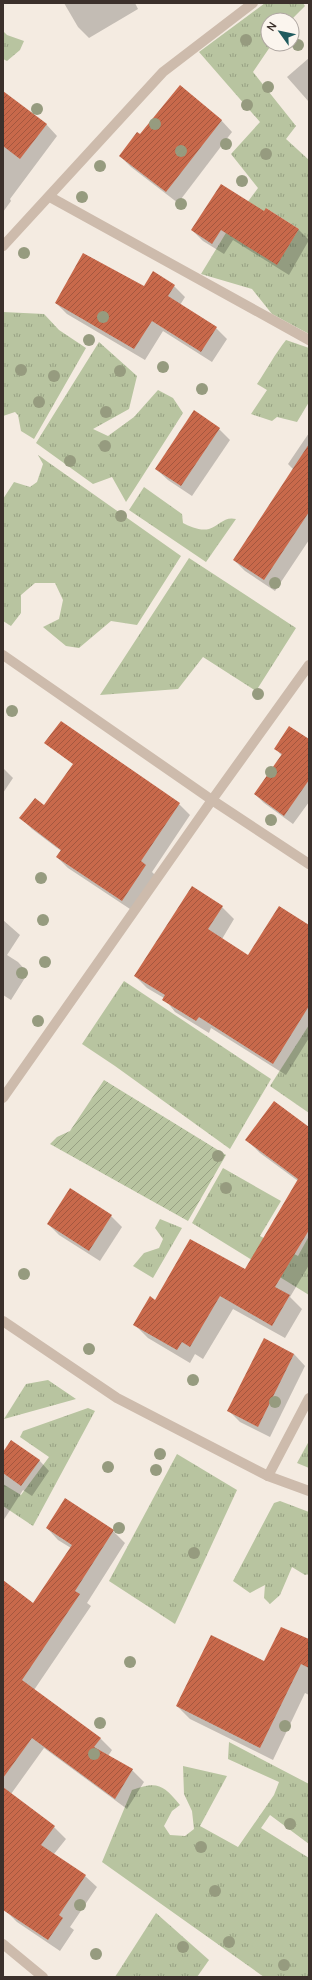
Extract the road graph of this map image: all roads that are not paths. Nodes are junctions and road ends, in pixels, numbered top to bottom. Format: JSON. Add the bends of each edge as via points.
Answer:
{"nodes":[{"id":1,"x":253,"y":3,"type":"edge"},
{"id":2,"x":50,"y":197,"type":"junction"},
{"id":3,"x":3,"y":246,"type":"edge"},
{"id":4,"x":309,"y":340,"type":"edge"},
{"id":5,"x":3,"y":655,"type":"edge"},
{"id":6,"x":309,"y":666,"type":"edge"},
{"id":7,"x":212,"y":800,"type":"junction"},
{"id":8,"x":309,"y":864,"type":"edge"},
{"id":9,"x":3,"y":1098,"type":"edge"},
{"id":10,"x":3,"y":1321,"type":"edge"},
{"id":11,"x":309,"y":1398,"type":"edge"},
{"id":12,"x":268,"y":1476,"type":"junction"},
{"id":13,"x":309,"y":1491,"type":"edge"},
{"id":14,"x":3,"y":1944,"type":"edge"},
{"id":15,"x":43,"y":1977,"type":"edge"}],
"edges":[{"from":1,"to":2,"type":"street","via":[[163,72]]},
{"from":2,"to":3,"type":"street"},
{"from":2,"to":4,"type":"street"},
{"from":5,"to":7,"type":"street"},
{"from":6,"to":7,"type":"street"},
{"from":7,"to":8,"type":"street"},
{"from":7,"to":9,"type":"street"},
{"from":10,"to":12,"type":"street","via":[[117,1398]]},
{"from":11,"to":12,"type":"street"},
{"from":12,"to":13,"type":"street"},
{"from":14,"to":15,"type":"street"}]}
